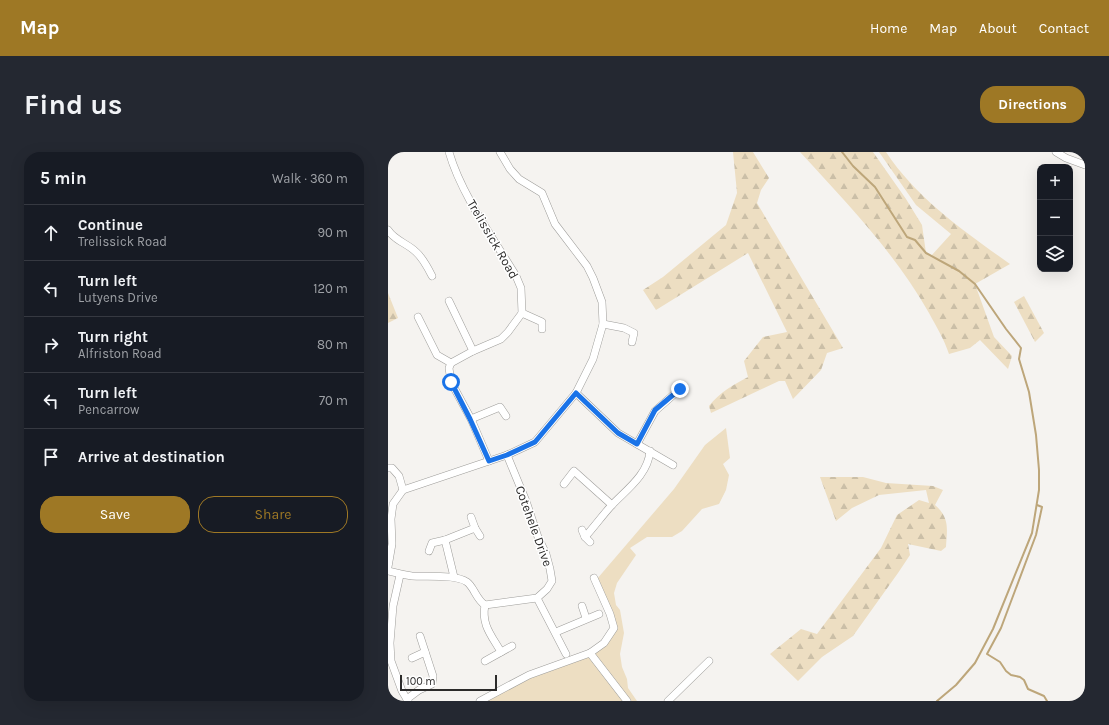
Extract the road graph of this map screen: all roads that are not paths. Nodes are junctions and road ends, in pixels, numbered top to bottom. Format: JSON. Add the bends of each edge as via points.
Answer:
{"nodes":[{"id":1,"x":449,"y":152,"type":"edge"},
{"id":2,"x":500,"y":152,"type":"edge"},
{"id":3,"x":1056,"y":152,"type":"edge"},
{"id":4,"x":1085,"y":165,"type":"edge"},
{"id":5,"x":388,"y":230,"type":"edge"},
{"id":6,"x":432,"y":276,"type":"dead end"},
{"id":7,"x":449,"y":302,"type":"dead end"},
{"id":8,"x":522,"y":313,"type":"junction"},
{"id":9,"x":418,"y":318,"type":"dead end"},
{"id":10,"x":544,"y":323,"type":"dead end"},
{"id":11,"x":603,"y":324,"type":"junction"},
{"id":12,"x":641,"y":331,"type":"dead end"},
{"id":13,"x":634,"y":333,"type":"junction"},
{"id":14,"x":632,"y":342,"type":"dead end"},
{"id":15,"x":473,"y":351,"type":"junction"},
{"id":16,"x":451,"y":363,"type":"junction"},
{"id":17,"x":680,"y":389,"type":"dead end"},
{"id":18,"x":576,"y":393,"type":"junction"},
{"id":19,"x":498,"y":399,"type":"dead end"},
{"id":20,"x":500,"y":407,"type":"junction"},
{"id":21,"x":506,"y":416,"type":"dead end"},
{"id":22,"x":470,"y":419,"type":"junction"},
{"id":23,"x":637,"y":444,"type":"junction"},
{"id":24,"x":650,"y":451,"type":"junction"},
{"id":25,"x":507,"y":455,"type":"junction"},
{"id":26,"x":489,"y":461,"type":"junction"},
{"id":27,"x":673,"y":465,"type":"dead end"},
{"id":28,"x":388,"y":468,"type":"edge"},
{"id":29,"x":564,"y":484,"type":"dead end"},
{"id":30,"x":403,"y":490,"type":"junction"},
{"id":31,"x":612,"y":505,"type":"junction"},
{"id":32,"x":471,"y":517,"type":"dead end"},
{"id":33,"x":475,"y":528,"type":"junction"},
{"id":34,"x":582,"y":530,"type":"dead end"},
{"id":35,"x":480,"y":536,"type":"dead end"},
{"id":36,"x":445,"y":540,"type":"junction"},
{"id":37,"x":429,"y":551,"type":"dead end"},
{"id":38,"x":388,"y":567,"type":"edge"},
{"id":39,"x":388,"y":571,"type":"edge"},
{"id":40,"x":400,"y":575,"type":"junction"},
{"id":41,"x":454,"y":577,"type":"junction"},
{"id":42,"x":594,"y":578,"type":"dead end"},
{"id":43,"x":537,"y":598,"type":"junction"},
{"id":44,"x":390,"y":606,"type":"edge"},
{"id":45,"x":485,"y":606,"type":"junction"},
{"id":46,"x":582,"y":606,"type":"dead end"},
{"id":47,"x":599,"y":614,"type":"dead end"},
{"id":48,"x":586,"y":618,"type":"junction"},
{"id":49,"x":556,"y":632,"type":"junction"},
{"id":50,"x":420,"y":636,"type":"dead end"},
{"id":51,"x":512,"y":646,"type":"dead end"},
{"id":52,"x":425,"y":652,"type":"junction"},
{"id":53,"x":501,"y":652,"type":"junction"},
{"id":54,"x":590,"y":653,"type":"junction"},
{"id":55,"x":566,"y":654,"type":"dead end"},
{"id":56,"x":412,"y":658,"type":"dead end"},
{"id":57,"x":389,"y":661,"type":"edge"},
{"id":58,"x":485,"y":661,"type":"dead end"},
{"id":59,"x":709,"y":661,"type":"dead end"},
{"id":60,"x":407,"y":700,"type":"edge"},
{"id":61,"x":480,"y":701,"type":"edge"},
{"id":62,"x":627,"y":701,"type":"edge"},
{"id":63,"x":668,"y":701,"type":"edge"}],
"edges":[{"from":1,"to":8,"type":"street","name":"Trelissick Road","via":[[470,199],[521,288]]},
{"from":2,"to":11,"type":"street","via":[[519,179],[542,193],[555,224],[587,266],[602,302]]},
{"from":3,"to":4,"type":"street"},
{"from":5,"to":6,"type":"street","via":[[398,241],[421,256]]},
{"from":7,"to":15,"type":"street"},
{"from":8,"to":10,"type":"street"},
{"from":8,"to":15,"type":"street","via":[[500,339]]},
{"from":9,"to":16,"type":"street","via":[[437,355]]},
{"from":11,"to":13,"type":"street","via":[[624,328]]},
{"from":11,"to":18,"type":"street","via":[[593,359]]},
{"from":12,"to":13,"type":"street"},
{"from":13,"to":14,"type":"street"},
{"from":15,"to":16,"type":"street"},
{"from":16,"to":22,"type":"street","via":[[451,382]]},
{"from":17,"to":23,"type":"street","via":[[655,410]]},
{"from":18,"to":23,"type":"street","via":[[618,433]]},
{"from":18,"to":25,"type":"street","via":[[535,442]]},
{"from":19,"to":20,"type":"street"},
{"from":20,"to":21,"type":"street"},
{"from":20,"to":22,"type":"street"},
{"from":22,"to":26,"type":"street"},
{"from":23,"to":24,"type":"street"},
{"from":24,"to":27,"type":"street"},
{"from":24,"to":31,"type":"street","via":[[644,469]]},
{"from":25,"to":26,"type":"street"},
{"from":25,"to":43,"type":"street","name":"Cotehele Drive","via":[[550,568],[552,581],[548,589]]},
{"from":26,"to":30,"type":"street"},
{"from":28,"to":30,"type":"street","via":[[392,468],[399,476]]},
{"from":29,"to":31,"type":"street","via":[[574,471]]},
{"from":30,"to":38,"type":"street","via":[[393,504],[392,544]]},
{"from":31,"to":34,"type":"street","via":[[588,539]]},
{"from":32,"to":33,"type":"street"},
{"from":33,"to":35,"type":"street"},
{"from":33,"to":36,"type":"street"},
{"from":36,"to":37,"type":"street","via":[[432,543]]},
{"from":36,"to":41,"type":"street"},
{"from":39,"to":40,"type":"street"},
{"from":40,"to":41,"type":"street"},
{"from":40,"to":44,"type":"street"},
{"from":41,"to":45,"type":"street","via":[[467,582]]},
{"from":42,"to":54,"type":"street","via":[[614,628],[604,643]]},
{"from":43,"to":45,"type":"street"},
{"from":43,"to":49,"type":"street"},
{"from":44,"to":57,"type":"street"},
{"from":45,"to":53,"type":"street","via":[[486,627]]},
{"from":46,"to":48,"type":"street"},
{"from":47,"to":48,"type":"street"},
{"from":48,"to":49,"type":"street"},
{"from":49,"to":55,"type":"street"},
{"from":50,"to":52,"type":"street"},
{"from":51,"to":53,"type":"street"},
{"from":52,"to":56,"type":"street"},
{"from":52,"to":60,"type":"street","via":[[433,676],[432,684]]},
{"from":53,"to":58,"type":"street"},
{"from":54,"to":61,"type":"street","via":[[529,675]]},
{"from":54,"to":62,"type":"street"},
{"from":57,"to":60,"type":"street"},
{"from":59,"to":63,"type":"street"}]}
